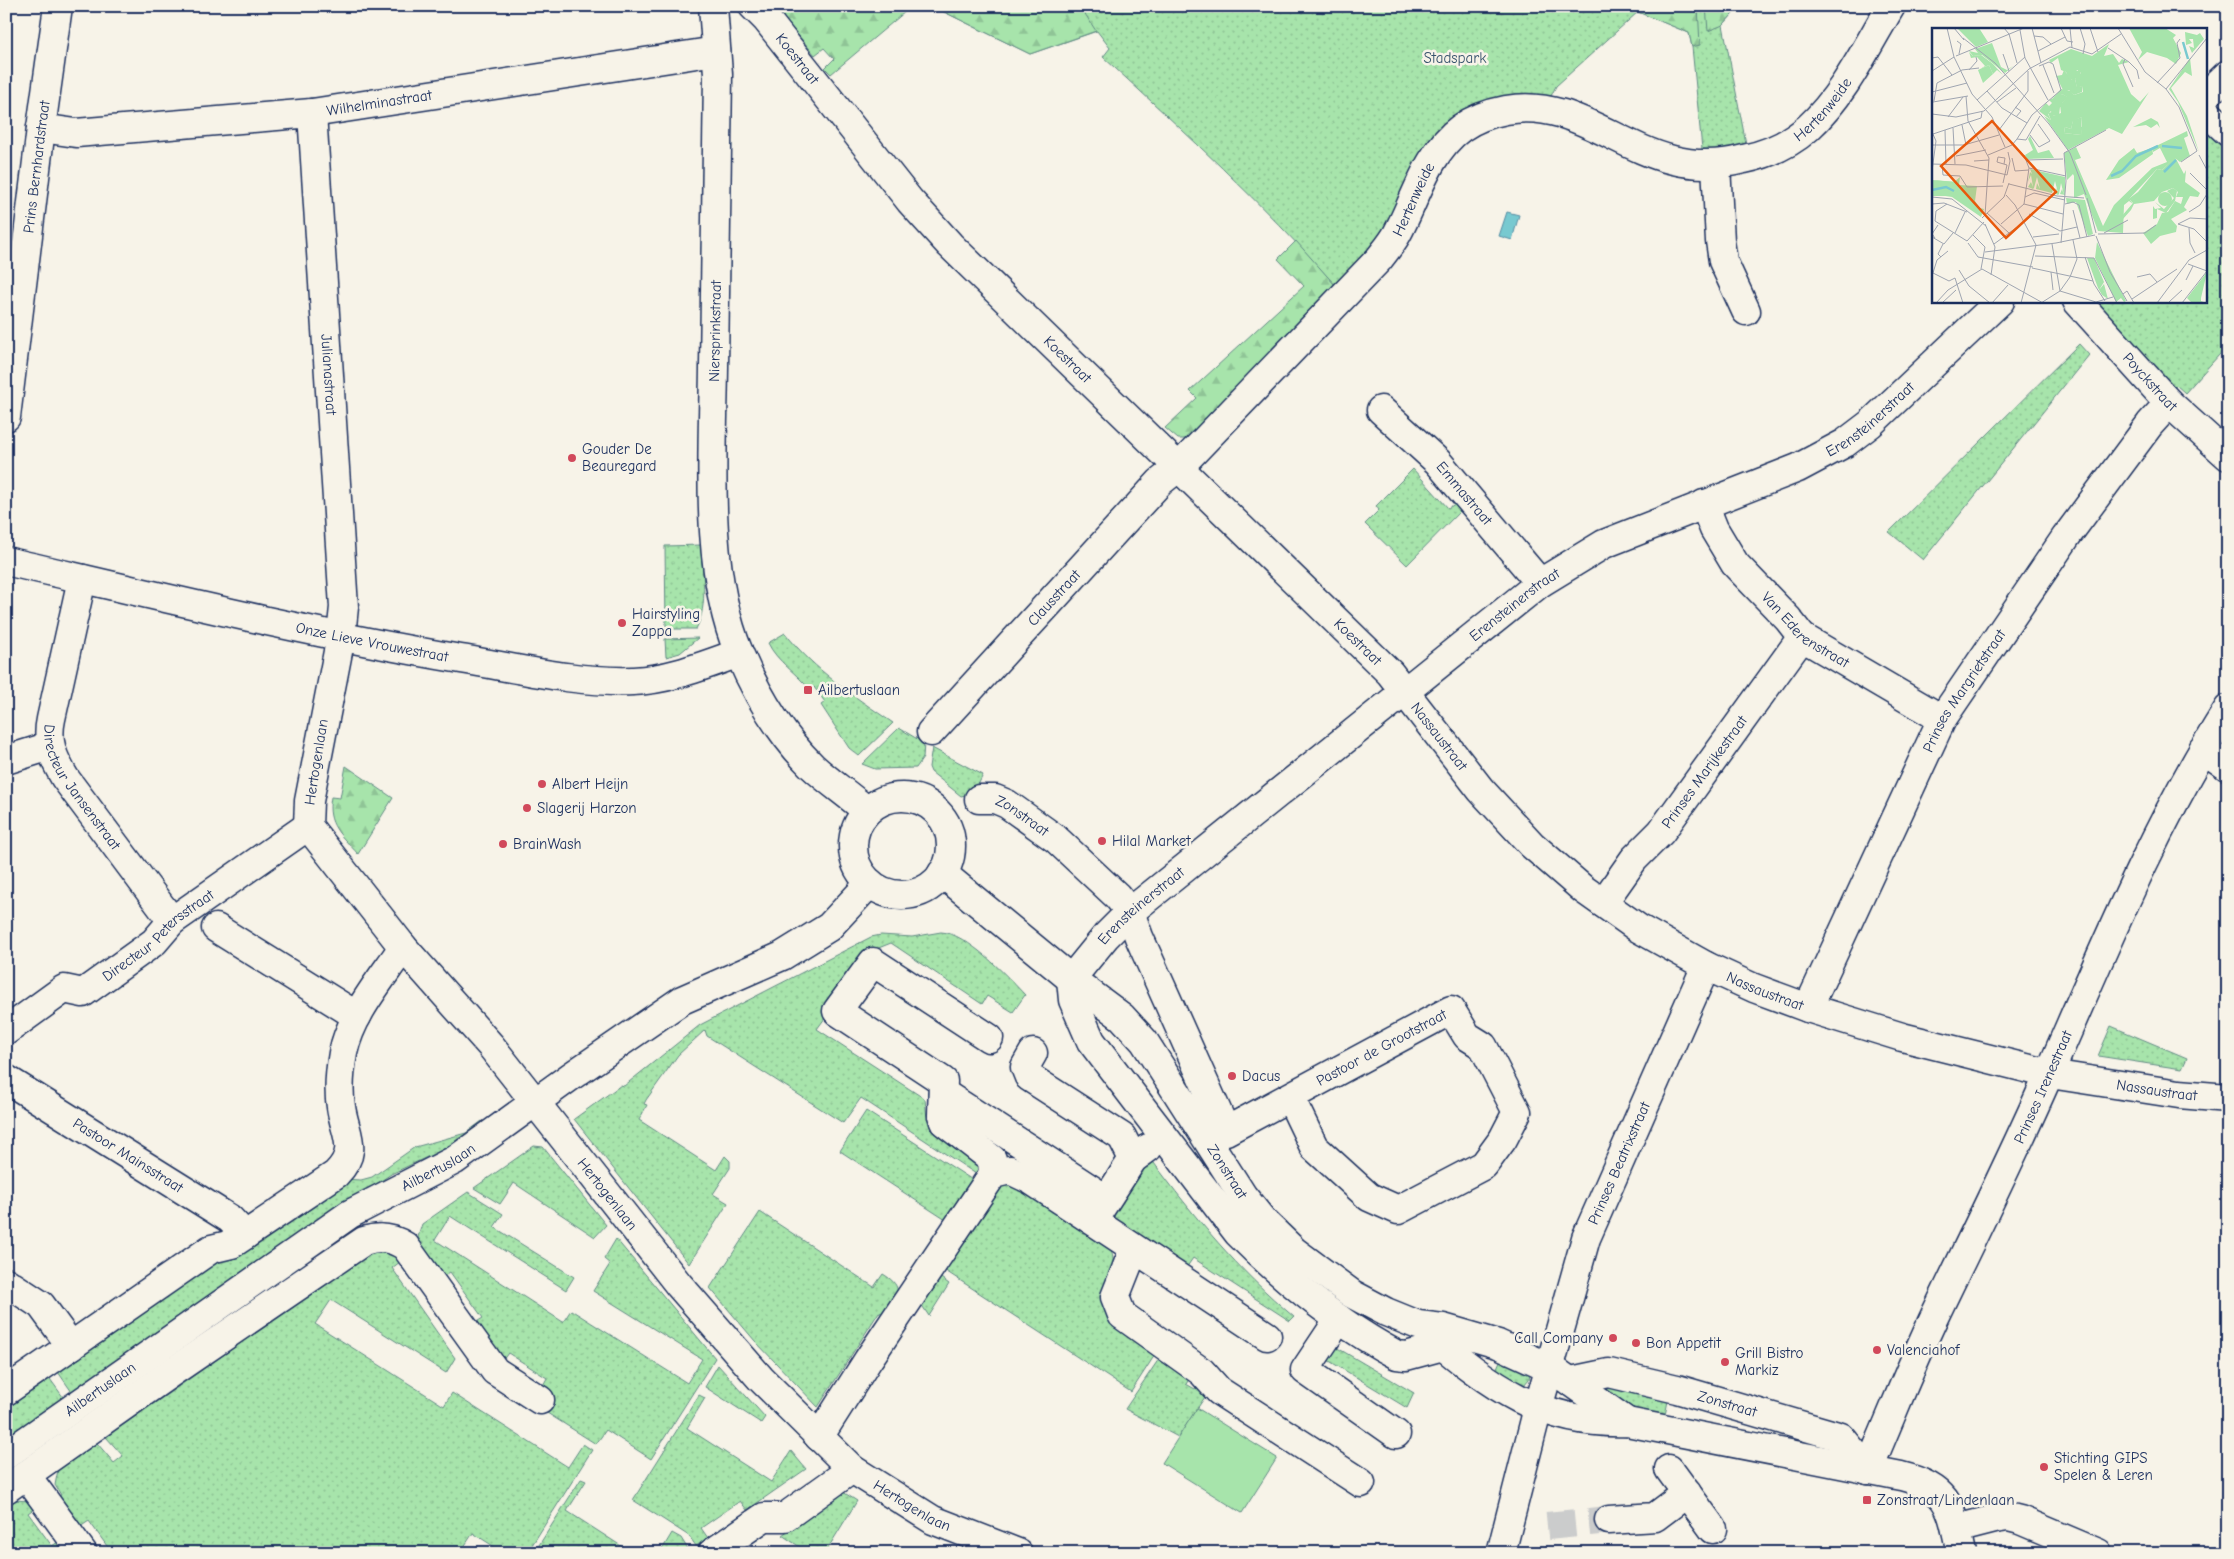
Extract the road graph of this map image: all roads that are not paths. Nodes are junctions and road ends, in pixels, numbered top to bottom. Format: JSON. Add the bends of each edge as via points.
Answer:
{"nodes":[{"id":1,"x":58,"y":6,"type":"edge"},
{"id":2,"x":714,"y":6,"type":"edge"},
{"id":3,"x":753,"y":6,"type":"edge"},
{"id":4,"x":1891,"y":6,"type":"edge"},
{"id":5,"x":716,"y":51,"type":"junction"},
{"id":6,"x":2228,"y":74,"type":"edge"},
{"id":7,"x":2206,"y":95,"type":"edge"},
{"id":8,"x":2206,"y":111,"type":"edge"},
{"id":9,"x":312,"y":114,"type":"junction"},
{"id":10,"x":41,"y":128,"type":"junction"},
{"id":11,"x":2228,"y":132,"type":"edge"},
{"id":12,"x":1716,"y":165,"type":"junction"},
{"id":13,"x":1999,"y":302,"type":"edge"},
{"id":14,"x":2078,"y":302,"type":"edge"},
{"id":15,"x":1746,"y":312,"type":"dead end"},
{"id":16,"x":2170,"y":403,"type":"junction"},
{"id":17,"x":1382,"y":410,"type":"dead end"},
{"id":18,"x":6,"y":417,"type":"edge"},
{"id":19,"x":2228,"y":456,"type":"edge"},
{"id":20,"x":1180,"y":466,"type":"junction"},
{"id":21,"x":1704,"y":504,"type":"junction"},
{"id":22,"x":6,"y":561,"type":"edge"},
{"id":23,"x":82,"y":578,"type":"junction"},
{"id":24,"x":1540,"y":583,"type":"junction"},
{"id":25,"x":341,"y":636,"type":"junction"},
{"id":26,"x":1802,"y":637,"type":"junction"},
{"id":27,"x":739,"y":653,"type":"junction"},
{"id":28,"x":1404,"y":692,"type":"junction"},
{"id":29,"x":2228,"y":709,"type":"edge"},
{"id":30,"x":1942,"y":719,"type":"junction"},
{"id":31,"x":931,"y":732,"type":"dead end"},
{"id":32,"x":50,"y":746,"type":"junction"},
{"id":33,"x":2202,"y":749,"type":"junction"},
{"id":34,"x":6,"y":760,"type":"edge"},
{"id":35,"x":2228,"y":767,"type":"edge"},
{"id":36,"x":979,"y":799,"type":"dead end"},
{"id":37,"x":866,"y":811,"type":"junction"},
{"id":38,"x":308,"y":826,"type":"junction"},
{"id":39,"x":942,"y":874,"type":"junction"},
{"id":40,"x":870,"y":883,"type":"junction"},
{"id":41,"x":1603,"y":903,"type":"junction"},
{"id":42,"x":1130,"y":912,"type":"junction"},
{"id":43,"x":172,"y":921,"type":"junction"},
{"id":44,"x":216,"y":928,"type":"dead end"},
{"id":45,"x":403,"y":947,"type":"junction"},
{"id":46,"x":1706,"y":966,"type":"junction"},
{"id":47,"x":1071,"y":979,"type":"junction"},
{"id":48,"x":1808,"y":1008,"type":"junction"},
{"id":49,"x":357,"y":1016,"type":"junction"},
{"id":50,"x":6,"y":1030,"type":"edge"},
{"id":51,"x":989,"y":1038,"type":"dead end"},
{"id":52,"x":1033,"y":1052,"type":"dead end"},
{"id":53,"x":2050,"y":1074,"type":"junction"},
{"id":54,"x":6,"y":1079,"type":"edge"},
{"id":55,"x":943,"y":1093,"type":"junction"},
{"id":56,"x":1290,"y":1097,"type":"junction"},
{"id":57,"x":2228,"y":1098,"type":"edge"},
{"id":58,"x":535,"y":1103,"type":"junction"},
{"id":59,"x":1222,"y":1125,"type":"joint"},
{"id":60,"x":1163,"y":1137,"type":"junction"},
{"id":61,"x":1133,"y":1158,"type":"junction"},
{"id":62,"x":994,"y":1174,"type":"junction"},
{"id":63,"x":1099,"y":1210,"type":"junction"},
{"id":64,"x":245,"y":1236,"type":"junction"},
{"id":65,"x":1134,"y":1248,"type":"junction"},
{"id":66,"x":6,"y":1282,"type":"edge"},
{"id":67,"x":1339,"y":1320,"type":"junction"},
{"id":68,"x":1418,"y":1325,"type":"junction"},
{"id":69,"x":1267,"y":1336,"type":"dead end"},
{"id":70,"x":71,"y":1346,"type":"junction"},
{"id":71,"x":1444,"y":1346,"type":"junction"},
{"id":72,"x":1561,"y":1374,"type":"junction"},
{"id":73,"x":6,"y":1392,"type":"edge"},
{"id":74,"x":540,"y":1400,"type":"dead end"},
{"id":75,"x":1538,"y":1408,"type":"junction"},
{"id":76,"x":84,"y":1418,"type":"junction"},
{"id":77,"x":1627,"y":1422,"type":"junction"},
{"id":78,"x":1396,"y":1434,"type":"dead end"},
{"id":79,"x":819,"y":1438,"type":"junction"},
{"id":80,"x":6,"y":1455,"type":"edge"},
{"id":81,"x":852,"y":1469,"type":"junction"},
{"id":82,"x":1669,"y":1469,"type":"dead end"},
{"id":83,"x":1868,"y":1470,"type":"junction"},
{"id":84,"x":16,"y":1482,"type":"edge"},
{"id":85,"x":1361,"y":1482,"type":"dead end"},
{"id":86,"x":1687,"y":1493,"type":"junction"},
{"id":87,"x":1609,"y":1520,"type":"tunnel mouth"},
{"id":88,"x":1713,"y":1529,"type":"dead end"},
{"id":89,"x":1958,"y":1541,"type":"edge"},
{"id":90,"x":1013,"y":1552,"type":"edge"},
{"id":91,"x":83,"y":1553,"type":"edge"},
{"id":92,"x":712,"y":1553,"type":"edge"},
{"id":93,"x":1501,"y":1553,"type":"edge"},
{"id":94,"x":2098,"y":1553,"type":"edge"}],
"edges":[{"from":1,"to":10,"type":"street","name":"Prins Bernhardstraat"},
{"from":2,"to":5,"type":"street","name":"Niersprinkstraat"},
{"from":3,"to":20,"type":"street","name":"Koestraat","via":[[910,201],[950,245]]},
{"from":4,"to":12,"type":"street","name":"Hertenweide","via":[[1836,96],[1808,127],[1760,156]]},
{"from":5,"to":9,"type":"street","name":"Wilhelminastraat"},
{"from":5,"to":27,"type":"street","name":"Niersprinkstraat","via":[[714,503],[721,585]]},
{"from":6,"to":7,"type":"street"},
{"from":8,"to":11,"type":"street"},
{"from":9,"to":10,"type":"street","name":"Wilhelminastraat","via":[[76,133]]},
{"from":9,"to":25,"type":"street","name":"Julianastraat","via":[[344,607]]},
{"from":10,"to":18,"type":"street","name":"Prins Bernhardstraat"},
{"from":12,"to":15,"type":"street","via":[[1723,261]]},
{"from":12,"to":20,"type":"street","name":"Hertenweide","via":[[1675,161],[1654,154],[1549,109],[1514,108],[1473,121],[1446,143],[1430,163],[1396,236],[1379,259]]},
{"from":13,"to":21,"type":"street","name":"Erensteinerstraat","via":[[1876,418],[1845,443],[1798,468]]},
{"from":14,"to":16,"type":"street","name":"Poyckstraat"},
{"from":16,"to":19,"type":"street","name":"Poyckstraat"},
{"from":16,"to":30,"type":"street","name":"Prinses Margrietstraat","via":[[2150,424],[2066,537]]},
{"from":17,"to":24,"type":"street","name":"Emmastraat","via":[[1438,462]]},
{"from":20,"to":28,"type":"street","name":"Koestraat","via":[[1390,673]]},
{"from":20,"to":31,"type":"street","name":"Clausstraat","via":[[1160,482]]},
{"from":21,"to":24,"type":"street","name":"Erensteinerstraat","via":[[1604,544]]},
{"from":21,"to":26,"type":"street","name":"Van Ederenstraat","via":[[1714,529],[1735,564]]},
{"from":22,"to":23,"type":"street","name":"Onze Lieve Vrouwestraat"},
{"from":23,"to":25,"type":"street","name":"Onze Lieve Vrouwestraat"},
{"from":23,"to":32,"type":"street","name":"Directeur Jansenstraat","via":[[50,726]]},
{"from":24,"to":28,"type":"street","name":"Erensteinerstraat"},
{"from":25,"to":27,"type":"street","name":"Onze Lieve Vrouwestraat","via":[[520,669],[625,680],[666,676]]},
{"from":25,"to":38,"type":"street","name":"Hertogenlaan","via":[[309,801]]},
{"from":26,"to":30,"type":"street","name":"Van Ederenstraat"},
{"from":26,"to":41,"type":"street","name":"Prinses Marijkestraat","via":[[1661,832],[1634,859]]},
{"from":27,"to":37,"type":"street","via":[[759,695],[812,766]]},
{"from":28,"to":41,"type":"street","name":"Nassaustraat","via":[[1505,818],[1552,863]]},
{"from":28,"to":42,"type":"street","name":"Erensteinerstraat"},
{"from":29,"to":33,"type":"street","name":"Prinses Irenestraat"},
{"from":30,"to":48,"type":"street","name":"Prinses Margrietstraat"},
{"from":32,"to":34,"type":"street"},
{"from":32,"to":43,"type":"street","name":"Directeur Jansenstraat","via":[[65,778]]},
{"from":33,"to":35,"type":"street"},
{"from":33,"to":53,"type":"street","name":"Prinses Irenestraat","via":[[2151,845]]},
{"from":36,"to":42,"type":"street","name":"Zonstraat","via":[[995,799],[1008,804],[1039,826],[1117,896]]},
{"from":37,"to":39,"type":"street","via":[[895,797],[926,803],[947,827],[951,843],[949,859]]},
{"from":37,"to":40,"type":"street","via":[[853,840],[854,856]]},
{"from":38,"to":43,"type":"street","name":"Directeur Petersstraat"},
{"from":38,"to":45,"type":"street","name":"Hertogenlaan"},
{"from":39,"to":40,"type":"street","via":[[916,893],[900,895],[884,892]]},
{"from":39,"to":47,"type":"street","name":"Zonstraat"},
{"from":40,"to":58,"type":"street","name":"Ailbertuslaan","via":[[828,927],[815,936],[782,956],[682,1000]]},
{"from":41,"to":46,"type":"street","name":"Nassaustraat","via":[[1638,928]]},
{"from":42,"to":47,"type":"street","name":"Erensteinerstraat"},
{"from":42,"to":59,"type":"street","name":"Zonstraat","via":[[1138,937]]},
{"from":43,"to":50,"type":"street","name":"Directeur Petersstraat","via":[[154,942],[84,993],[64,989]]},
{"from":44,"to":49,"type":"street"},
{"from":45,"to":49,"type":"street"},
{"from":45,"to":58,"type":"street","name":"Hertogenlaan","via":[[491,1046]]},
{"from":46,"to":48,"type":"street","name":"Nassaustraat"},
{"from":46,"to":72,"type":"street","name":"Prinses Beatrixstraat","via":[[1586,1238]]},
{"from":47,"to":60,"type":"street","name":"Zonstraat","via":[[1073,1000],[1091,1041]]},
{"from":47,"to":68,"type":"street","name":"Zonstraat","via":[[1122,1017],[1144,1041],[1225,1170],[1263,1221],[1294,1251],[1352,1294]]},
{"from":48,"to":53,"type":"street","name":"Nassaustraat","via":[[1902,1037]]},
{"from":49,"to":64,"type":"street","via":[[345,1047],[340,1077],[341,1107],[351,1150],[346,1165]]},
{"from":51,"to":55,"type":"street","via":[[873,962],[838,1011],[936,1075],[943,1081]]},
{"from":52,"to":61,"type":"street","via":[[1025,1067],[1029,1076],[1122,1137]]},
{"from":53,"to":57,"type":"street","name":"Nassaustraat","via":[[2178,1094]]},
{"from":53,"to":83,"type":"street","name":"Prinses Irenestraat","via":[[1937,1311]]},
{"from":54,"to":64,"type":"street","name":"Pastoor Mainsstraat","via":[[230,1219]]},
{"from":55,"to":62,"type":"street","via":[[944,1122],[992,1159]]},
{"from":55,"to":63,"type":"street"},
{"from":56,"to":56,"type":"street","name":"Pastoor de Grootstraat","via":[[1451,1010],[1467,1036],[1482,1046],[1517,1112],[1484,1165],[1398,1210],[1369,1197],[1314,1147]]},
{"from":56,"to":59,"type":"street","name":"Pastoor de Grootstraat","via":[[1226,1131]]},
{"from":58,"to":76,"type":"street","name":"Ailbertuslaan","via":[[455,1160],[350,1214]]},
{"from":58,"to":79,"type":"street","name":"Hertogenlaan","via":[[679,1285]]},
{"from":60,"to":61,"type":"street"},
{"from":60,"to":67,"type":"street","name":"Zonstraat","via":[[1238,1233],[1281,1275]]},
{"from":61,"to":63,"type":"street"},
{"from":62,"to":63,"type":"street","via":[[1010,1170]]},
{"from":62,"to":79,"type":"street"},
{"from":63,"to":65,"type":"street"},
{"from":64,"to":70,"type":"street","via":[[232,1244],[211,1249]]},
{"from":65,"to":69,"type":"street"},
{"from":65,"to":85,"type":"street","via":[[1115,1297],[1122,1315],[1202,1372],[1219,1391]]},
{"from":66,"to":70,"type":"street","via":[[41,1305]]},
{"from":67,"to":71,"type":"street","name":"Zonstraat","via":[[1397,1355],[1406,1356]]},
{"from":67,"to":78,"type":"street","via":[[1305,1370]]},
{"from":68,"to":71,"type":"street","name":"Zonstraat"},
{"from":68,"to":72,"type":"street","name":"Zonstraat","via":[[1443,1328],[1498,1344]]},
{"from":70,"to":73,"type":"street"},
{"from":71,"to":75,"type":"street","name":"Zonstraat","via":[[1470,1369],[1509,1395]]},
{"from":72,"to":75,"type":"street"},
{"from":72,"to":77,"type":"street","name":"Zonstraat"},
{"from":72,"to":83,"type":"street","name":"Zonstraat","via":[[1608,1373],[1677,1389],[1841,1437]]},
{"from":74,"to":76,"type":"street","name":"Ailbertuslaan","via":[[495,1371],[404,1246],[380,1237],[364,1241]]},
{"from":75,"to":77,"type":"street","name":"Zonstraat","via":[[1598,1423]]},
{"from":75,"to":93,"type":"street"},
{"from":76,"to":80,"type":"street","name":"Ailbertuslaan"},
{"from":76,"to":84,"type":"street","name":"Ailbertuslaan"},
{"from":77,"to":83,"type":"street","name":"Zonstraat"},
{"from":79,"to":81,"type":"street","name":"Hertogenlaan"},
{"from":81,"to":90,"type":"street","name":"Hertogenlaan","via":[[933,1520]]},
{"from":81,"to":92,"type":"street","via":[[785,1517],[764,1517]]},
{"from":82,"to":86,"type":"street"},
{"from":83,"to":89,"type":"street","name":"Zonstraat","via":[[1929,1484],[1946,1502]]},
{"from":84,"to":91,"type":"street","name":"Ailbertuslaan"},
{"from":86,"to":87,"type":"street","via":[[1655,1517]]},
{"from":86,"to":88,"type":"street"},
{"from":89,"to":94,"type":"street","via":[[2008,1517]]}]}
